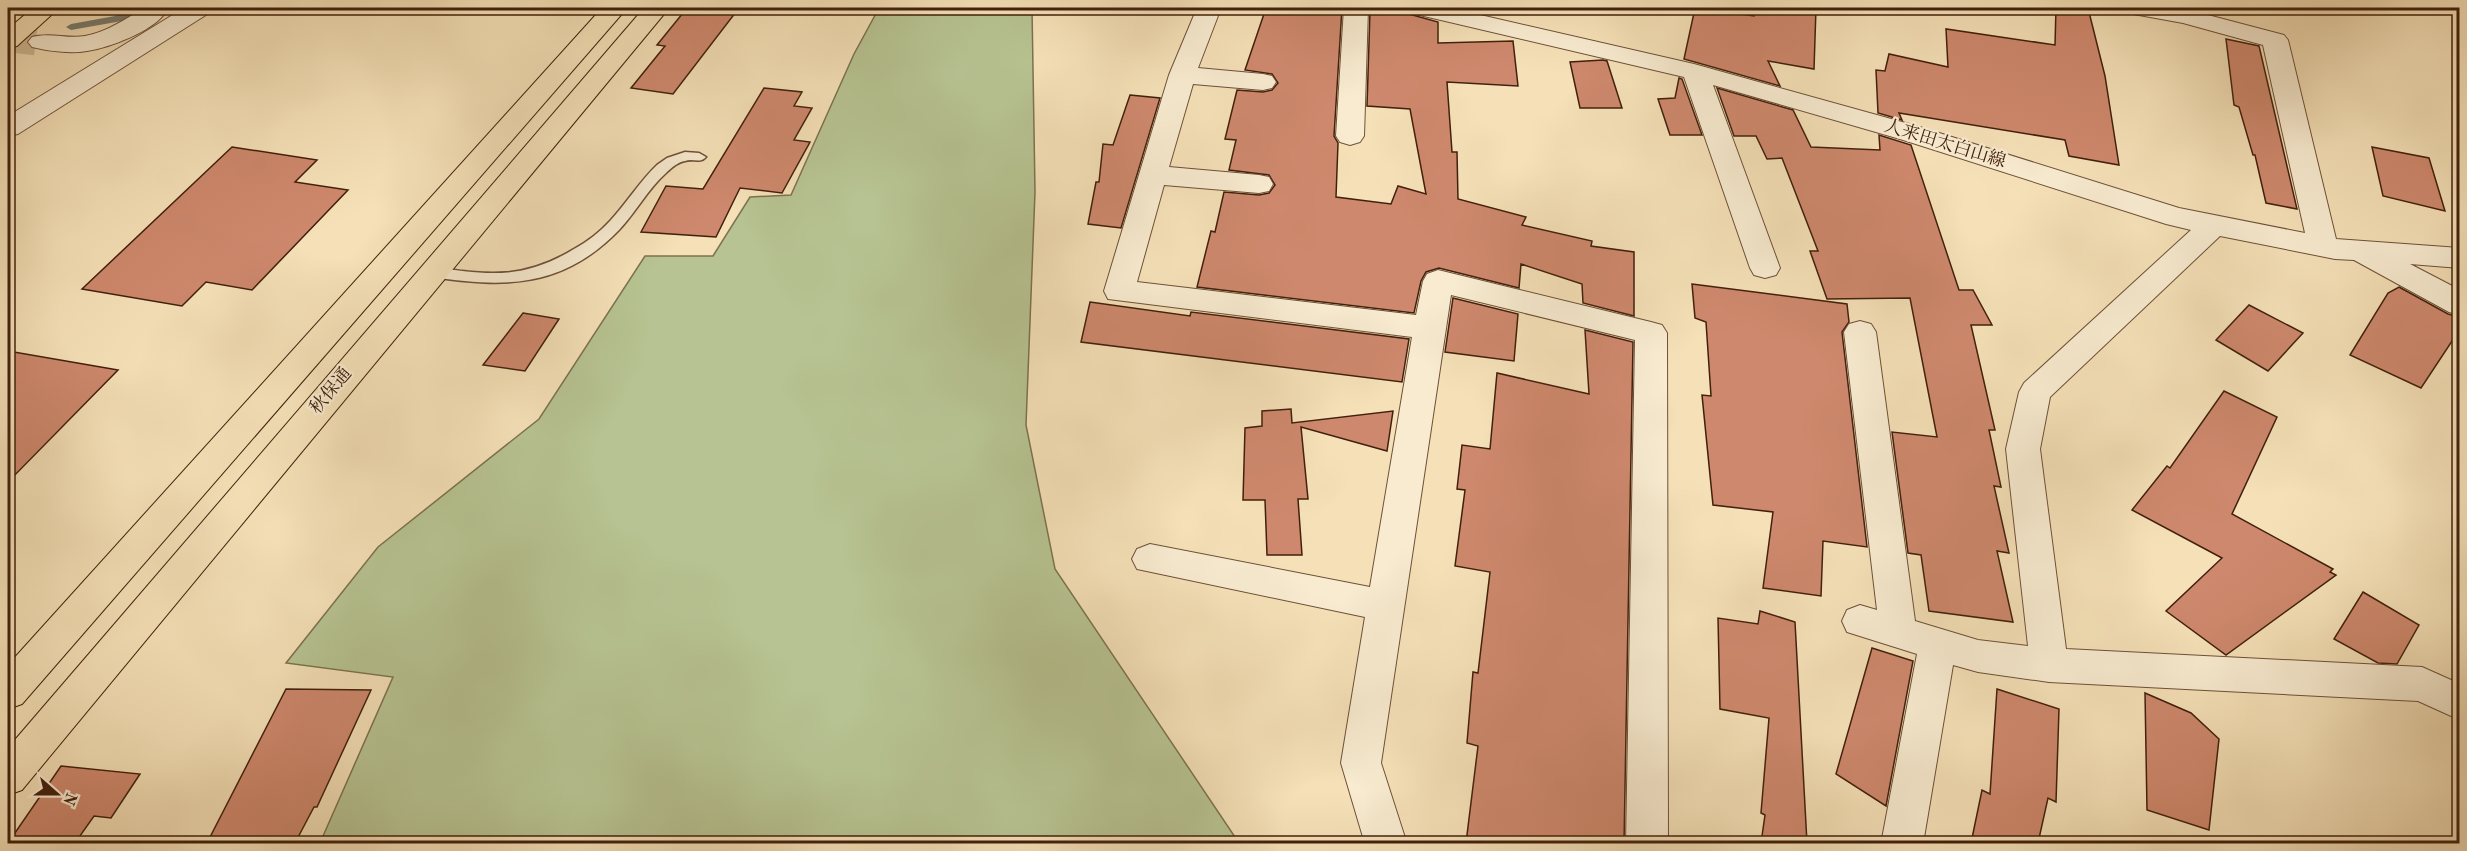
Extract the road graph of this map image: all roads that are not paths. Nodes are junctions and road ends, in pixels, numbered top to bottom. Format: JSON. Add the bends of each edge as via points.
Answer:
{"nodes":[{"id":1,"x":47,"y":8,"type":"edge"},
{"id":2,"x":162,"y":8,"type":"edge"},
{"id":3,"x":200,"y":8,"type":"edge"},
{"id":4,"x":615,"y":8,"type":"edge"},
{"id":5,"x":657,"y":8,"type":"edge"},
{"id":6,"x":1209,"y":8,"type":"edge"},
{"id":7,"x":1356,"y":8,"type":"edge"},
{"id":8,"x":1420,"y":8,"type":"edge"},
{"id":9,"x":2137,"y":8,"type":"edge"},
{"id":10,"x":2185,"y":12,"type":"edge"},
{"id":11,"x":8,"y":41,"type":"edge"},
{"id":12,"x":41,"y":42,"type":"tunnel mouth"},
{"id":13,"x":1695,"y":72,"type":"junction"},
{"id":14,"x":1182,"y":75,"type":"junction"},
{"id":15,"x":1263,"y":82,"type":"dead end"},
{"id":16,"x":8,"y":128,"type":"edge"},
{"id":17,"x":1350,"y":136,"type":"dead end"},
{"id":18,"x":699,"y":157,"type":"dead end"},
{"id":19,"x":1153,"y":175,"type":"junction"},
{"id":20,"x":1259,"y":184,"type":"dead end"},
{"id":21,"x":2214,"y":225,"type":"junction"},
{"id":22,"x":2324,"y":246,"type":"junction"},
{"id":23,"x":2359,"y":250,"type":"junction"},
{"id":24,"x":2460,"y":258,"type":"edge"},
{"id":25,"x":1765,"y":268,"type":"dead end"},
{"id":26,"x":432,"y":272,"type":"junction"},
{"id":27,"x":2460,"y":304,"type":"edge"},
{"id":28,"x":1429,"y":328,"type":"junction"},
{"id":29,"x":1860,"y":332,"type":"dead end"},
{"id":30,"x":1149,"y":560,"type":"dead end"},
{"id":31,"x":1385,"y":605,"type":"junction"},
{"id":32,"x":1860,"y":621,"type":"dead end"},
{"id":33,"x":1898,"y":632,"type":"junction"},
{"id":34,"x":1938,"y":644,"type":"junction"},
{"id":35,"x":2049,"y":665,"type":"junction"},
{"id":36,"x":8,"y":692,"type":"edge"},
{"id":37,"x":2460,"y":703,"type":"edge"},
{"id":38,"x":8,"y":777,"type":"edge"},
{"id":39,"x":1386,"y":843,"type":"edge"},
{"id":40,"x":1647,"y":843,"type":"edge"},
{"id":41,"x":1902,"y":843,"type":"edge"}],
"edges":[{"from":1,"to":11,"type":"highway"},
{"from":2,"to":12,"type":"street","via":[[127,30],[86,44]]},
{"from":3,"to":16,"type":"street"},
{"from":4,"to":36,"type":"highway"},
{"from":5,"to":26,"type":"highway","name":"秋保通"},
{"from":6,"to":14,"type":"street"},
{"from":7,"to":17,"type":"street"},
{"from":8,"to":13,"type":"street","name":"人来田太白山線"},
{"from":9,"to":10,"type":"street"},
{"from":10,"to":22,"type":"street","via":[[2276,40]]},
{"from":13,"to":21,"type":"street","name":"人来田太白山線","via":[[1910,133],[2176,217]]},
{"from":13,"to":25,"type":"street"},
{"from":14,"to":15,"type":"street"},
{"from":14,"to":19,"type":"street"},
{"from":18,"to":26,"type":"lane","via":[[682,156],[668,163],[602,237],[561,263],[523,277],[486,278]]},
{"from":19,"to":20,"type":"street"},
{"from":19,"to":28,"type":"street","via":[[1119,291]]},
{"from":21,"to":22,"type":"street","name":"人来田太白山線"},
{"from":21,"to":35,"type":"street","via":[[2035,392],[2023,449]]},
{"from":22,"to":23,"type":"street","name":"人来田太白山線"},
{"from":23,"to":24,"type":"street"},
{"from":23,"to":27,"type":"street","name":"人来田太白山線"},
{"from":26,"to":38,"type":"highway","name":"秋保通"},
{"from":28,"to":31,"type":"street"},
{"from":28,"to":40,"type":"street","via":[[1438,281],[1651,333]]},
{"from":29,"to":33,"type":"street"},
{"from":30,"to":31,"type":"street"},
{"from":31,"to":39,"type":"street","via":[[1360,763]]},
{"from":32,"to":33,"type":"street"},
{"from":33,"to":34,"type":"street"},
{"from":34,"to":35,"type":"street","via":[[1978,656]]},
{"from":34,"to":41,"type":"street"},
{"from":35,"to":37,"type":"street","via":[[2422,684]]}]}
